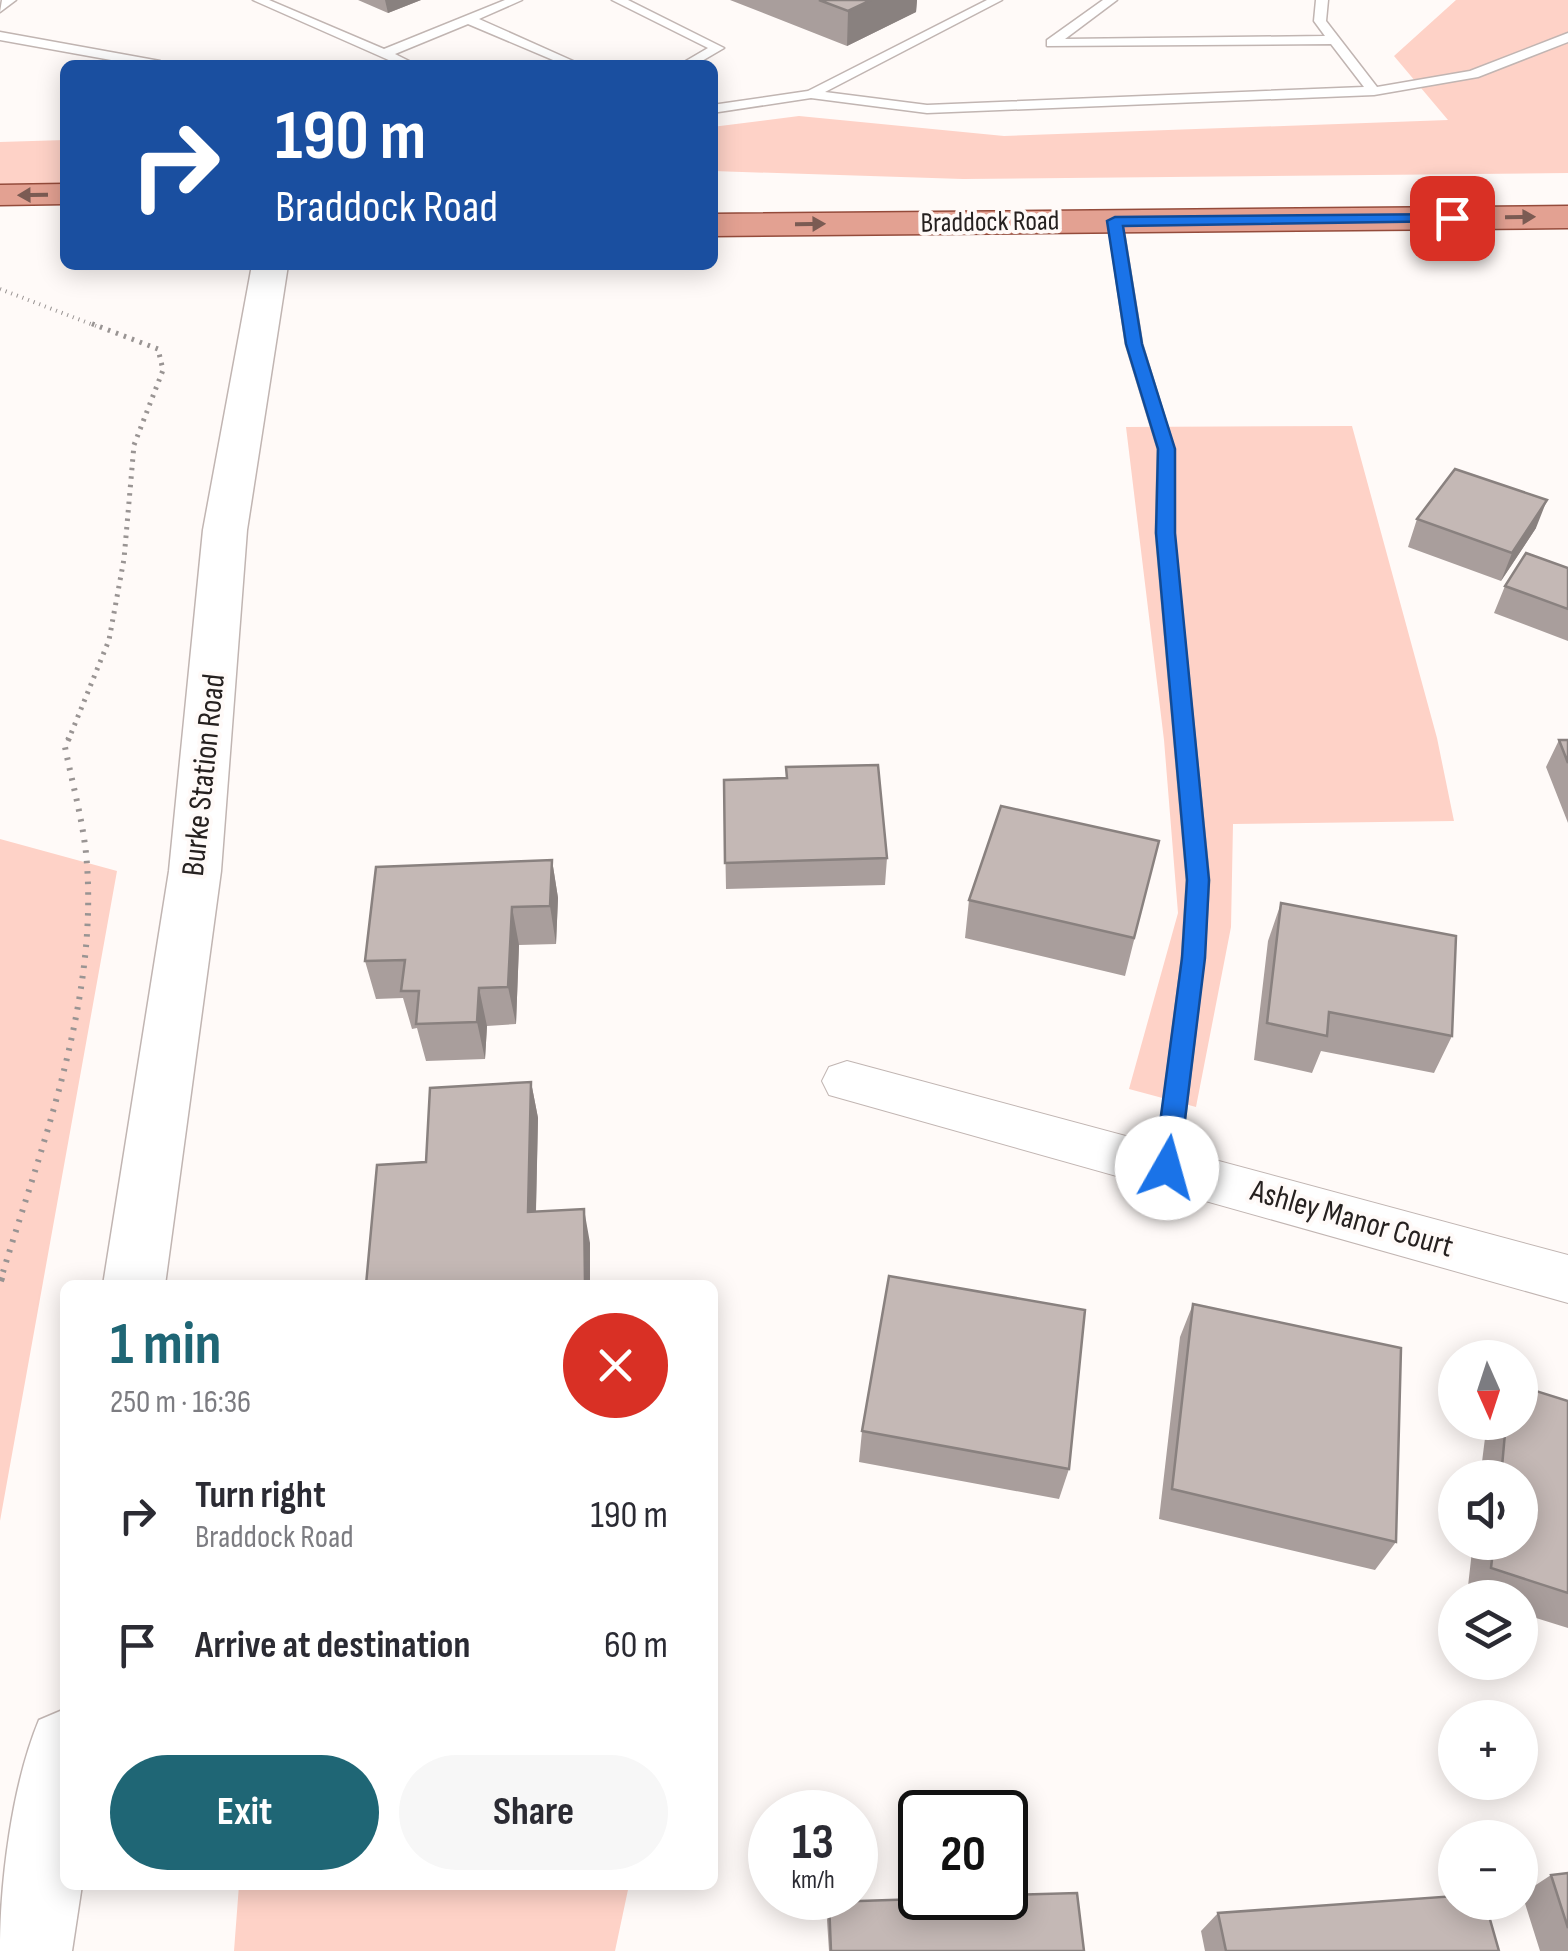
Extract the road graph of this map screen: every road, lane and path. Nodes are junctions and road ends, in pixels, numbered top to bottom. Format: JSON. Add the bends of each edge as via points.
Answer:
{"nodes":[{"id":1,"x":10,"y":0,"type":"edge"},
{"id":2,"x":260,"y":0,"type":"edge"},
{"id":3,"x":516,"y":0,"type":"edge"},
{"id":4,"x":618,"y":0,"type":"edge"},
{"id":5,"x":996,"y":0,"type":"edge"},
{"id":6,"x":1111,"y":0,"type":"edge"},
{"id":7,"x":1328,"y":2,"type":"edge"},
{"id":8,"x":0,"y":8,"type":"edge"},
{"id":9,"x":468,"y":20,"type":"junction"},
{"id":10,"x":0,"y":36,"type":"edge"},
{"id":11,"x":1568,"y":37,"type":"edge"},
{"id":12,"x":1332,"y":40,"type":"junction"},
{"id":13,"x":383,"y":54,"type":"junction"},
{"id":14,"x":132,"y":60,"type":"edge"},
{"id":15,"x":398,"y":60,"type":"edge"},
{"id":16,"x":564,"y":60,"type":"edge"},
{"id":17,"x":695,"y":60,"type":"edge"},
{"id":18,"x":1374,"y":91,"type":"junction"},
{"id":19,"x":811,"y":94,"type":"junction"},
{"id":20,"x":718,"y":108,"type":"edge"},
{"id":21,"x":60,"y":194,"type":"edge"},
{"id":22,"x":0,"y":195,"type":"edge"},
{"id":23,"x":1568,"y":217,"type":"edge"},
{"id":24,"x":1115,"y":221,"type":"junction"},
{"id":25,"x":718,"y":225,"type":"edge"},
{"id":26,"x":269,"y":270,"type":"edge"},
{"id":27,"x":0,"y":290,"type":"edge"},
{"id":28,"x":847,"y":1081,"type":"dead end"},
{"id":29,"x":1167,"y":1168,"type":"junction"},
{"id":30,"x":1568,"y":1279,"type":"edge"},
{"id":31,"x":135,"y":1280,"type":"edge"},
{"id":32,"x":0,"y":1281,"type":"edge"},
{"id":33,"x":60,"y":1777,"type":"edge"},
{"id":34,"x":32,"y":1951,"type":"edge"}],
"edges":[{"from":1,"to":8,"type":"lane"},
{"from":2,"to":13,"type":"lane"},
{"from":3,"to":9,"type":"lane"},
{"from":4,"to":17,"type":"lane","via":[[718,48]]},
{"from":5,"to":19,"type":"lane"},
{"from":6,"to":12,"type":"lane","via":[[1051,43]]},
{"from":7,"to":12,"type":"lane","via":[[1320,21]]},
{"from":9,"to":13,"type":"lane"},
{"from":9,"to":16,"type":"lane"},
{"from":10,"to":14,"type":"lane"},
{"from":11,"to":18,"type":"lane","via":[[1520,63]]},
{"from":12,"to":18,"type":"lane"},
{"from":13,"to":15,"type":"lane"},
{"from":18,"to":19,"type":"lane","via":[[927,109]]},
{"from":19,"to":20,"type":"lane"},
{"from":21,"to":22,"type":"main road","one_way":true},
{"from":24,"to":23,"type":"main road","name":"Braddock Road","one_way":true},
{"from":25,"to":24,"type":"main road","name":"Braddock Road","one_way":true},
{"from":24,"to":29,"type":"lane","via":[[1134,344],[1166,449],[1166,533],[1198,880]]},
{"from":26,"to":31,"type":"street","name":"Burke Station Road","via":[[225,530],[197,853]]},
{"from":27,"to":32,"type":"path","via":[[146,341],[158,349],[163,370],[134,445],[109,640],[65,747],[86,852],[86,941],[53,1110]]},
{"from":28,"to":29,"type":"street","name":"Ashley Manor Court"},
{"from":29,"to":30,"type":"street","name":"Ashley Manor Court"},
{"from":33,"to":34,"type":"street"}]}
